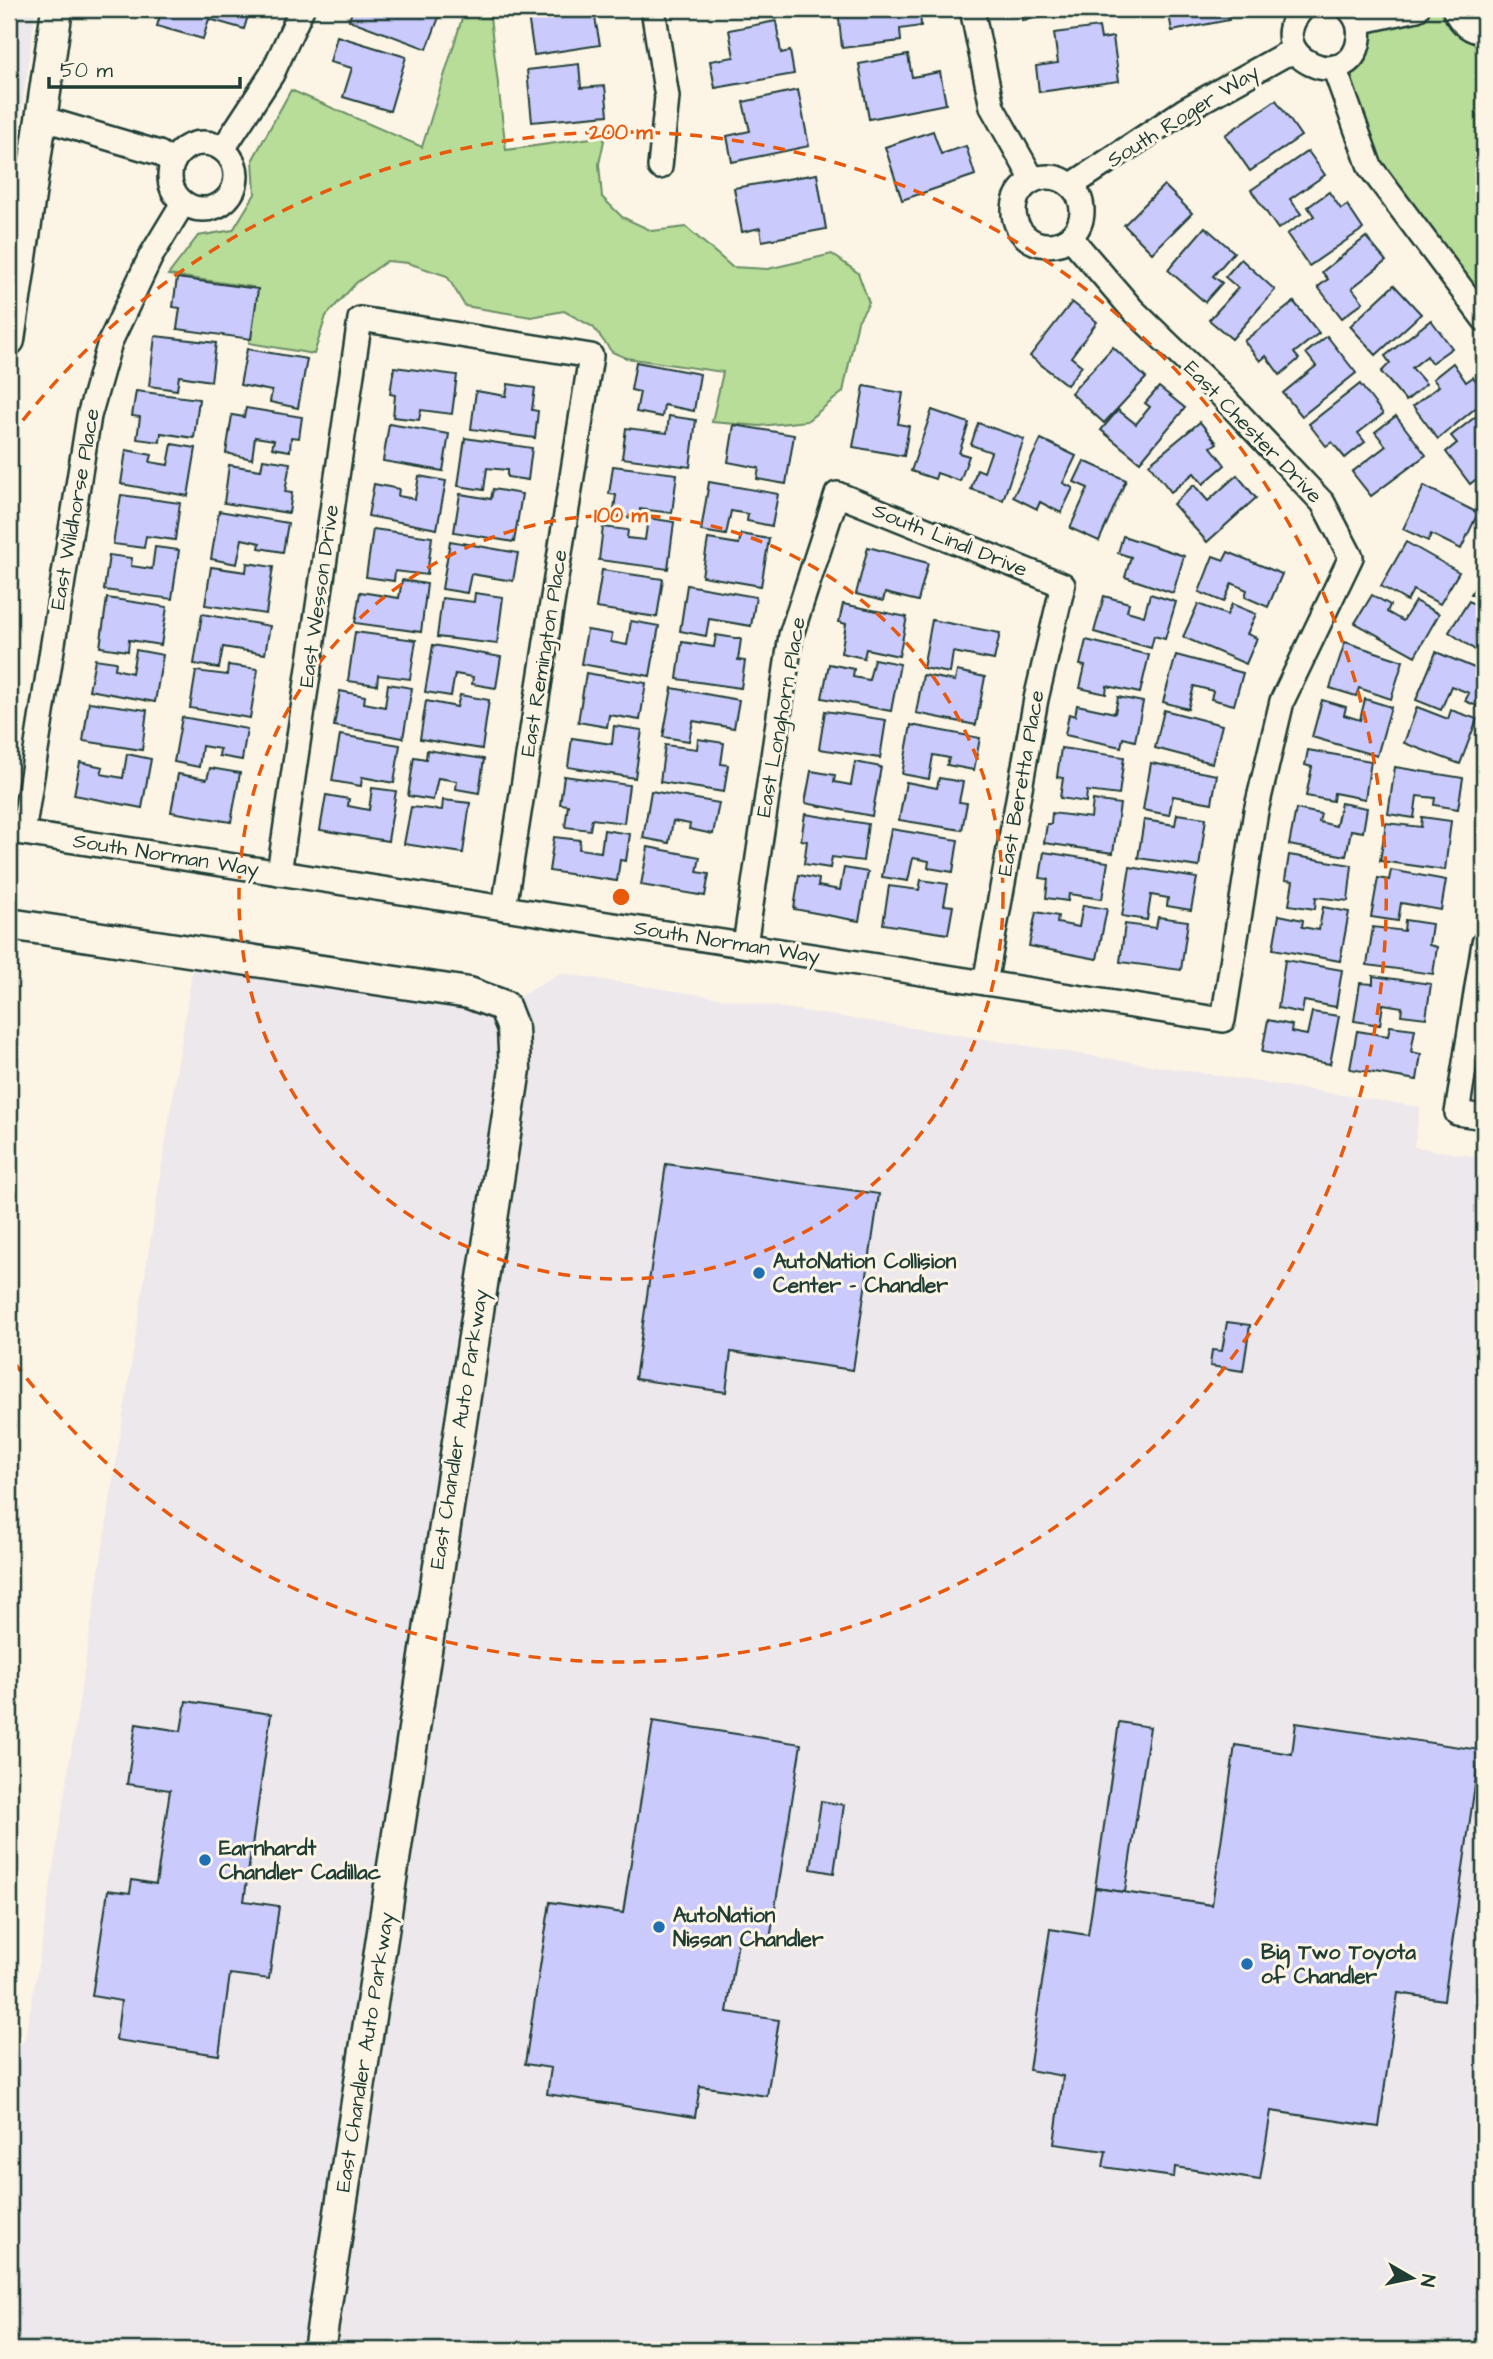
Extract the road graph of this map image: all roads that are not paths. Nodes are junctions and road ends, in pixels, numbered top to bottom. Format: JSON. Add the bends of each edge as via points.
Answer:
{"nodes":[{"id":1,"x":57,"y":9,"type":"edge"},
{"id":2,"x":302,"y":9,"type":"edge"},
{"id":3,"x":653,"y":9,"type":"edge"},
{"id":4,"x":972,"y":9,"type":"edge"},
{"id":5,"x":1302,"y":9,"type":"edge"},
{"id":6,"x":1417,"y":9,"type":"edge"},
{"id":7,"x":1454,"y":9,"type":"edge"},
{"id":8,"x":1353,"y":15,"type":"edge"},
{"id":9,"x":1484,"y":32,"type":"edge"},
{"id":10,"x":1296,"y":52,"type":"junction"},
{"id":11,"x":1334,"y":68,"type":"junction"},
{"id":12,"x":41,"y":118,"type":"junction"},
{"id":13,"x":223,"y":149,"type":"junction"},
{"id":14,"x":173,"y":162,"type":"junction"},
{"id":15,"x":660,"y":167,"type":"dead end"},
{"id":16,"x":1033,"y":180,"type":"junction"},
{"id":17,"x":1072,"y":186,"type":"junction"},
{"id":18,"x":183,"y":202,"type":"junction"},
{"id":19,"x":1070,"y":237,"type":"junction"},
{"id":20,"x":1484,"y":319,"type":"edge"},
{"id":21,"x":9,"y":340,"type":"edge"},
{"id":22,"x":592,"y":356,"type":"joint"},
{"id":23,"x":838,"y":494,"type":"joint"},
{"id":24,"x":1063,"y":586,"type":"joint"},
{"id":25,"x":23,"y":832,"type":"joint"},
{"id":26,"x":279,"y":873,"type":"junction"},
{"id":27,"x":504,"y":908,"type":"junction"},
{"id":28,"x":9,"y":924,"type":"edge"},
{"id":29,"x":1484,"y":943,"type":"edge"},
{"id":30,"x":745,"y":945,"type":"junction"},
{"id":31,"x":985,"y":983,"type":"junction"},
{"id":32,"x":1223,"y":1020,"type":"joint"},
{"id":33,"x":1484,"y":1116,"type":"edge"},
{"id":34,"x":318,"y":2350,"type":"edge"}],
"edges":[{"from":1,"to":12,"type":"street"},
{"from":2,"to":13,"type":"street","via":[[272,74]]},
{"from":3,"to":15,"type":"street","via":[[667,97]]},
{"from":4,"to":16,"type":"street","via":[[992,107]]},
{"from":5,"to":10,"type":"street","via":[[1291,33]]},
{"from":6,"to":8,"type":"street"},
{"from":7,"to":9,"type":"street","via":[[1469,28]]},
{"from":8,"to":11,"type":"street","via":[[1360,34],[1358,45],[1353,55]]},
{"from":10,"to":11,"type":"street","via":[[1312,66]]},
{"from":10,"to":17,"type":"street","name":"South Roger Way","via":[[1185,110]]},
{"from":11,"to":20,"type":"street","via":[[1370,167]]},
{"from":12,"to":14,"type":"street","via":[[159,153]]},
{"from":12,"to":21,"type":"street"},
{"from":13,"to":14,"type":"street","via":[[195,144]]},
{"from":13,"to":18,"type":"street","via":[[235,166],[229,196],[212,208]]},
{"from":14,"to":18,"type":"street","via":[[170,184]]},
{"from":16,"to":17,"type":"street","via":[[1054,176]]},
{"from":16,"to":19,"type":"street","via":[[1017,196],[1014,219],[1019,230],[1027,239],[1049,246]]},
{"from":17,"to":19,"type":"street","via":[[1083,206],[1078,229]]},
{"from":18,"to":25,"type":"street","name":"East Wildhorse Place","via":[[110,342],[89,416]]},
{"from":19,"to":32,"type":"street","name":"East Chester Drive","via":[[1132,309],[1323,503],[1351,557],[1282,701],[1256,811]]},
{"from":22,"to":26,"type":"street","name":"East Wesson Drive","via":[[360,319]]},
{"from":22,"to":27,"type":"street","name":"East Remington Place"},
{"from":23,"to":24,"type":"street","name":"South Lindl Drive"},
{"from":23,"to":30,"type":"street","name":"East Longhorn Place","via":[[791,635]]},
{"from":24,"to":31,"type":"street","name":"East Beretta Place","via":[[1036,699]]},
{"from":25,"to":26,"type":"street","name":"South Norman Way"},
{"from":26,"to":27,"type":"street","name":"South Norman Way"},
{"from":27,"to":30,"type":"street","name":"South Norman Way"},
{"from":28,"to":34,"type":"street","name":"East Chandler Auto Parkway","via":[[469,993],[504,1006],[513,1029],[513,1082]]},
{"from":29,"to":33,"type":"street","via":[[1457,1113]]},
{"from":30,"to":31,"type":"street","name":"South Norman Way"},
{"from":31,"to":32,"type":"street","name":"South Norman Way"}]}
